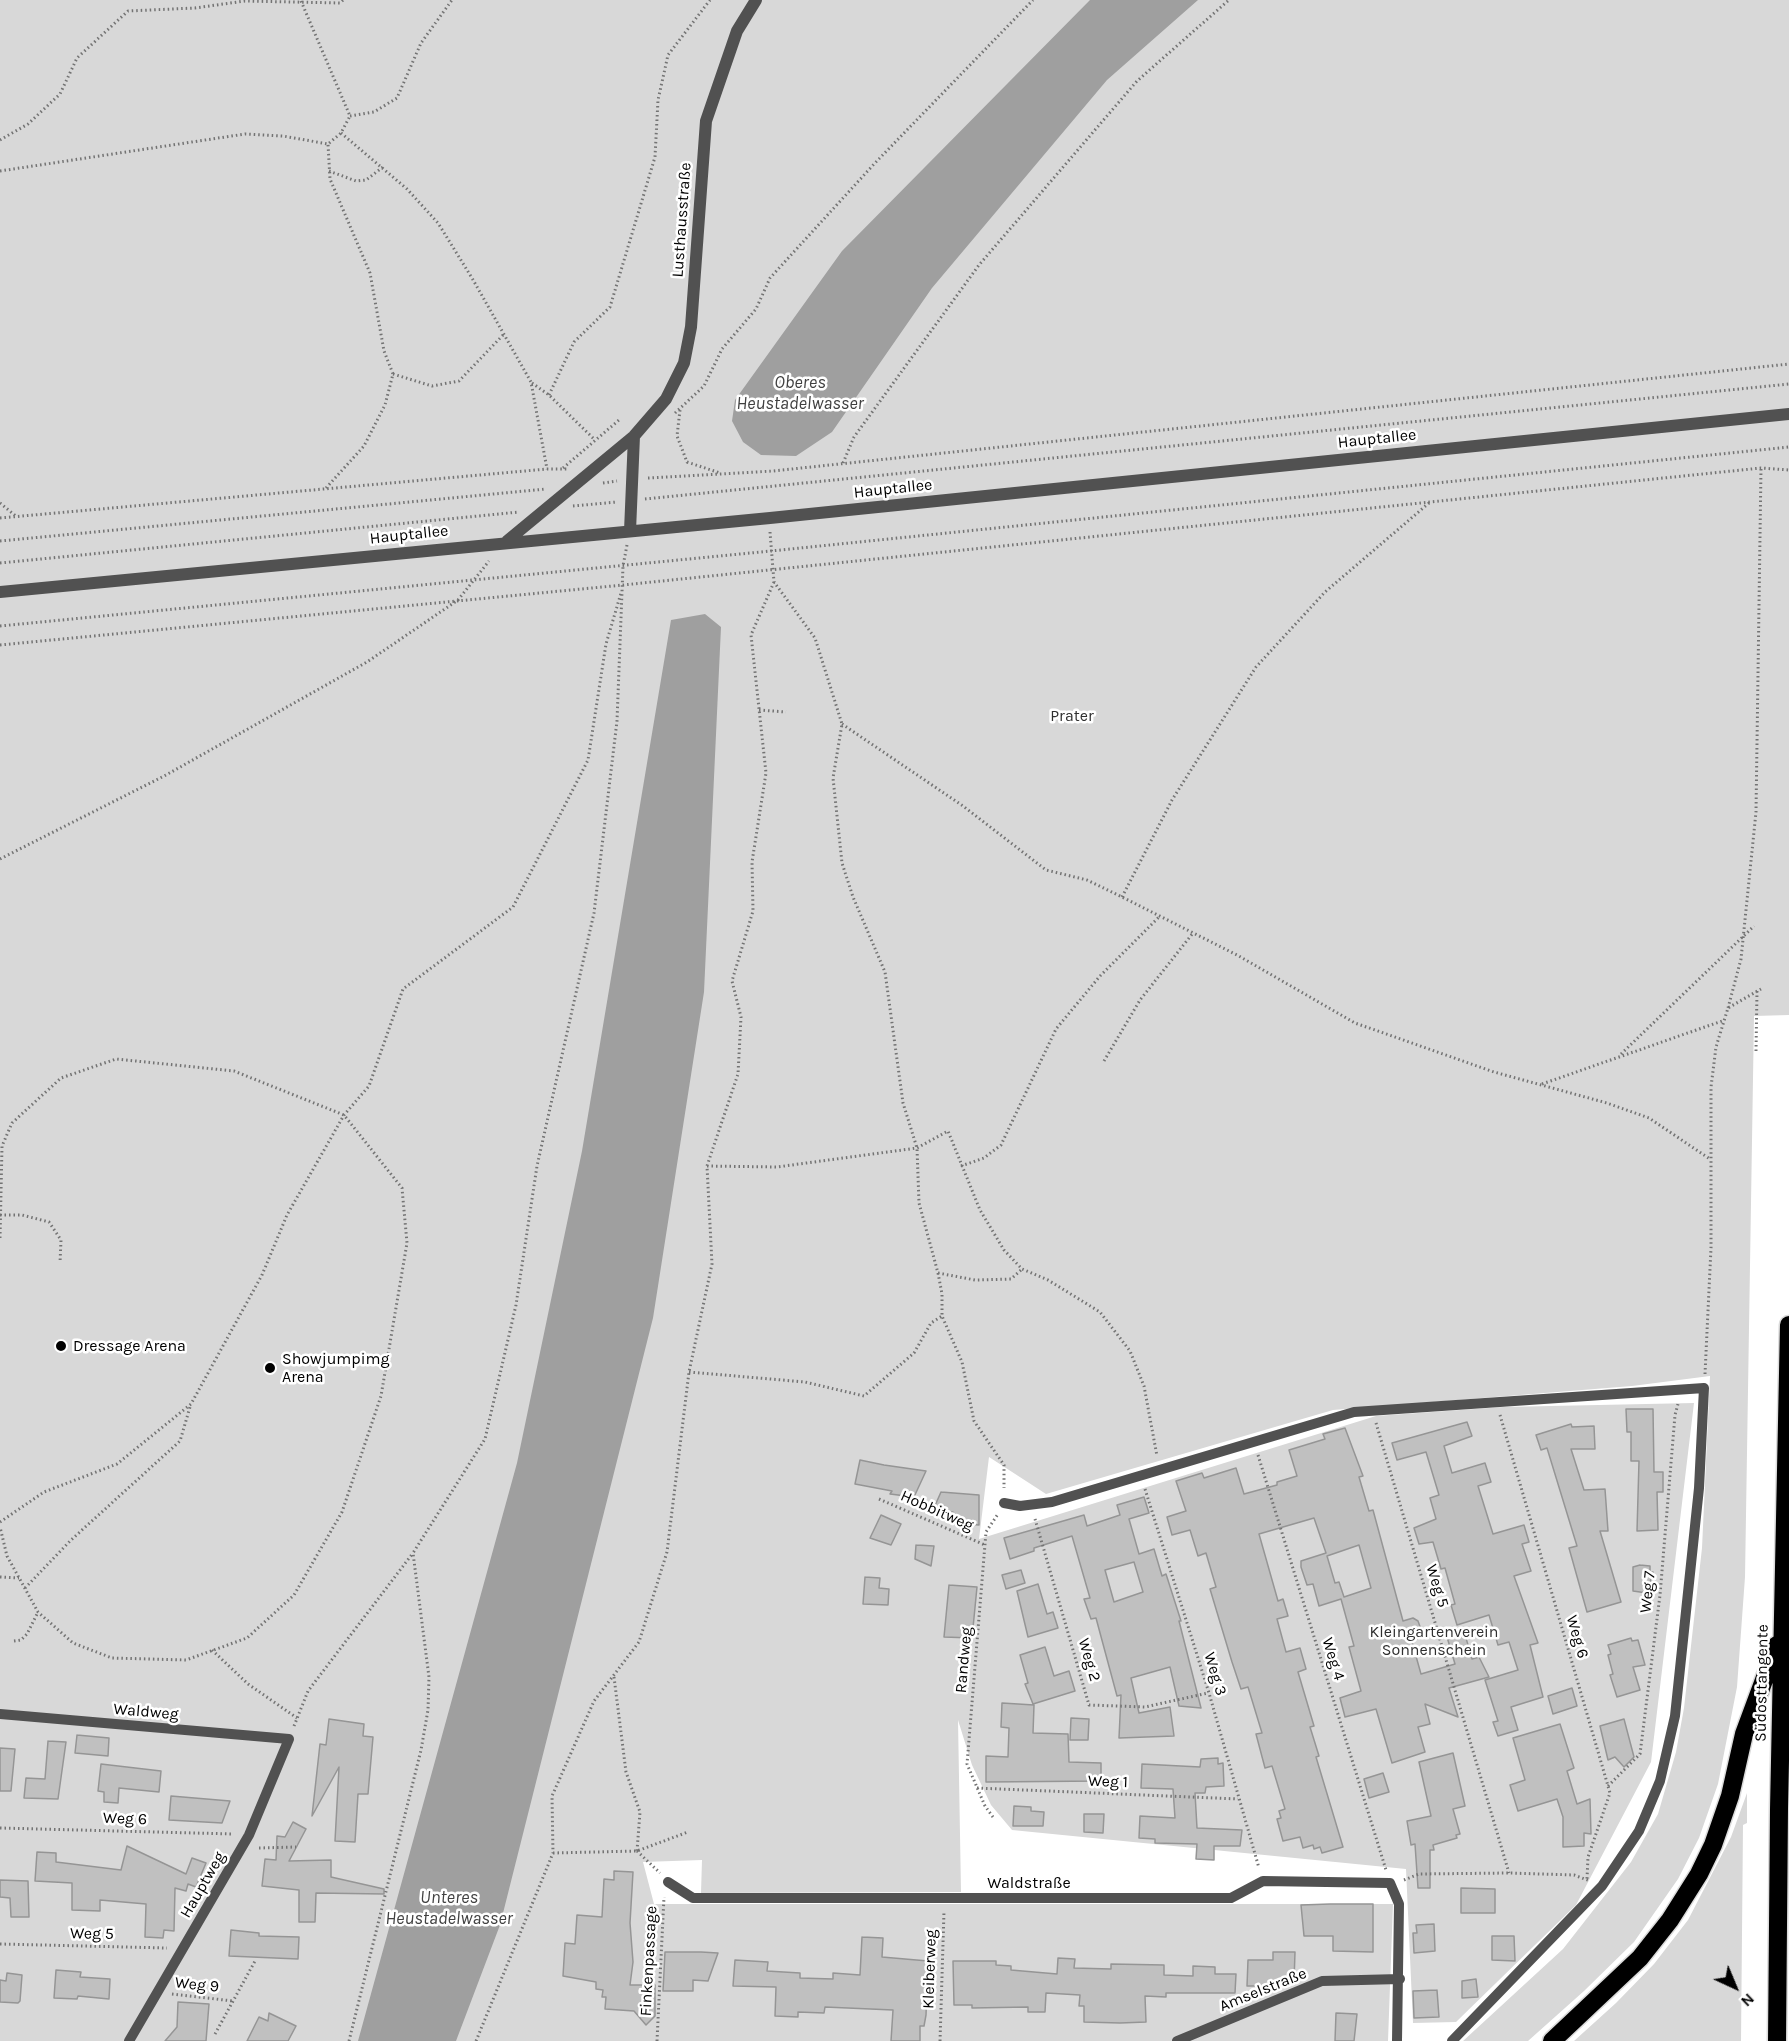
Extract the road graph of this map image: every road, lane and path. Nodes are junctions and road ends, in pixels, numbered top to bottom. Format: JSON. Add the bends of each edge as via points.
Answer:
{"nodes":[{"id":1,"x":343,"y":0,"type":"edge"},
{"id":2,"x":452,"y":0,"type":"edge"},
{"id":3,"x":710,"y":0,"type":"edge"},
{"id":4,"x":756,"y":0,"type":"edge"},
{"id":5,"x":1033,"y":0,"type":"edge"},
{"id":6,"x":1229,"y":0,"type":"edge"},
{"id":7,"x":301,"y":1,"type":"edge"},
{"id":8,"x":350,"y":116,"type":"junction"},
{"id":9,"x":341,"y":133,"type":"junction"},
{"id":10,"x":0,"y":140,"type":"edge"},
{"id":11,"x":328,"y":144,"type":"junction"},
{"id":12,"x":383,"y":167,"type":"junction"},
{"id":13,"x":0,"y":171,"type":"edge"},
{"id":14,"x":329,"y":171,"type":"junction"},
{"id":15,"x":504,"y":334,"type":"junction"},
{"id":16,"x":1789,"y":364,"type":"edge"},
{"id":17,"x":393,"y":374,"type":"junction"},
{"id":18,"x":531,"y":382,"type":"junction"},
{"id":19,"x":1789,"y":384,"type":"edge"},
{"id":20,"x":549,"y":395,"type":"junction"},
{"id":21,"x":680,"y":410,"type":"junction"},
{"id":22,"x":1789,"y":414,"type":"edge"},
{"id":23,"x":671,"y":415,"type":"dead end"},
{"id":24,"x":619,"y":420,"type":"dead end"},
{"id":25,"x":634,"y":436,"type":"junction"},
{"id":26,"x":595,"y":440,"type":"junction"},
{"id":27,"x":1789,"y":447,"type":"edge"},
{"id":28,"x":843,"y":463,"type":"junction"},
{"id":29,"x":563,"y":468,"type":"junction"},
{"id":30,"x":1761,"y":468,"type":"junction"},
{"id":31,"x":547,"y":469,"type":"junction"},
{"id":32,"x":1789,"y":470,"type":"edge"},
{"id":33,"x":590,"y":472,"type":"junction"},
{"id":34,"x":722,"y":474,"type":"junction"},
{"id":35,"x":632,"y":479,"type":"junction"},
{"id":36,"x":574,"y":486,"type":"junction"},
{"id":37,"x":326,"y":489,"type":"junction"},
{"id":38,"x":632,"y":501,"type":"junction"},
{"id":39,"x":0,"y":503,"type":"edge"},
{"id":40,"x":1429,"y":503,"type":"junction"},
{"id":41,"x":546,"y":509,"type":"junction"},
{"id":42,"x":17,"y":517,"type":"junction"},
{"id":43,"x":0,"y":518,"type":"edge"},
{"id":44,"x":770,"y":518,"type":"junction"},
{"id":45,"x":630,"y":531,"type":"junction"},
{"id":46,"x":0,"y":541,"type":"edge"},
{"id":47,"x":507,"y":542,"type":"junction"},
{"id":48,"x":771,"y":551,"type":"junction"},
{"id":49,"x":0,"y":563,"type":"edge"},
{"id":50,"x":623,"y":566,"type":"junction"},
{"id":51,"x":772,"y":568,"type":"junction"},
{"id":52,"x":472,"y":580,"type":"junction"},
{"id":53,"x":774,"y":582,"type":"junction"},
{"id":54,"x":623,"y":585,"type":"junction"},
{"id":55,"x":0,"y":592,"type":"edge"},
{"id":56,"x":458,"y":600,"type":"junction"},
{"id":57,"x":0,"y":626,"type":"edge"},
{"id":58,"x":0,"y":645,"type":"edge"},
{"id":59,"x":759,"y":710,"type":"junction"},
{"id":60,"x":786,"y":712,"type":"dead end"},
{"id":61,"x":842,"y":724,"type":"junction"},
{"id":62,"x":0,"y":860,"type":"edge"},
{"id":63,"x":1122,"y":897,"type":"junction"},
{"id":64,"x":1160,"y":916,"type":"junction"},
{"id":65,"x":1754,"y":926,"type":"dead end"},
{"id":66,"x":1193,"y":933,"type":"junction"},
{"id":67,"x":1744,"y":935,"type":"junction"},
{"id":68,"x":1728,"y":1008,"type":"junction"},
{"id":69,"x":1723,"y":1021,"type":"junction"},
{"id":70,"x":1756,"y":1051,"type":"dead end"},
{"id":71,"x":1620,"y":1056,"type":"junction"},
{"id":72,"x":1104,"y":1061,"type":"dead end"},
{"id":73,"x":1540,"y":1085,"type":"junction"},
{"id":74,"x":344,"y":1115,"type":"junction"},
{"id":75,"x":917,"y":1148,"type":"junction"},
{"id":76,"x":1,"y":1156,"type":"edge"},
{"id":77,"x":1710,"y":1159,"type":"junction"},
{"id":78,"x":707,"y":1166,"type":"junction"},
{"id":79,"x":961,"y":1166,"type":"junction"},
{"id":80,"x":0,"y":1215,"type":"edge"},
{"id":81,"x":0,"y":1238,"type":"edge"},
{"id":82,"x":60,"y":1263,"type":"dead end"},
{"id":83,"x":1022,"y":1269,"type":"junction"},
{"id":84,"x":938,"y":1273,"type":"junction"},
{"id":85,"x":942,"y":1316,"type":"junction"},
{"id":86,"x":1789,"y":1325,"type":"edge"},
{"id":87,"x":689,"y":1372,"type":"junction"},
{"id":88,"x":1704,"y":1388,"type":"junction"},
{"id":89,"x":1684,"y":1389,"type":"junction"},
{"id":90,"x":1496,"y":1402,"type":"junction"},
{"id":91,"x":191,"y":1404,"type":"junction"},
{"id":92,"x":1372,"y":1410,"type":"junction"},
{"id":93,"x":1254,"y":1441,"type":"junction"},
{"id":94,"x":1160,"y":1470,"type":"junction"},
{"id":95,"x":1141,"y":1476,"type":"junction"},
{"id":96,"x":879,"y":1498,"type":"dead end"},
{"id":97,"x":1004,"y":1503,"type":"junction"},
{"id":98,"x":1031,"y":1506,"type":"junction"},
{"id":99,"x":0,"y":1522,"type":"edge"},
{"id":100,"x":0,"y":1527,"type":"edge"},
{"id":101,"x":985,"y":1545,"type":"junction"},
{"id":102,"x":413,"y":1553,"type":"junction"},
{"id":103,"x":0,"y":1577,"type":"edge"},
{"id":104,"x":19,"y":1578,"type":"junction"},
{"id":105,"x":25,"y":1588,"type":"junction"},
{"id":106,"x":38,"y":1612,"type":"junction"},
{"id":107,"x":1782,"y":1632,"type":"junction"},
{"id":108,"x":14,"y":1641,"type":"dead end"},
{"id":109,"x":212,"y":1650,"type":"junction"},
{"id":110,"x":614,"y":1677,"type":"junction"},
{"id":111,"x":1209,"y":1693,"type":"junction"},
{"id":112,"x":0,"y":1714,"type":"edge"},
{"id":113,"x":297,"y":1718,"type":"junction"},
{"id":114,"x":289,"y":1739,"type":"junction"},
{"id":115,"x":1608,"y":1786,"type":"junction"},
{"id":116,"x":977,"y":1788,"type":"junction"},
{"id":117,"x":1238,"y":1799,"type":"junction"},
{"id":118,"x":993,"y":1817,"type":"dead end"},
{"id":119,"x":0,"y":1828,"type":"edge"},
{"id":120,"x":688,"y":1832,"type":"dead end"},
{"id":121,"x":249,"y":1835,"type":"junction"},
{"id":122,"x":296,"y":1847,"type":"dead end"},
{"id":123,"x":638,"y":1851,"type":"junction"},
{"id":124,"x":239,"y":1853,"type":"junction"},
{"id":125,"x":553,"y":1853,"type":"junction"},
{"id":126,"x":1509,"y":1873,"type":"junction"},
{"id":127,"x":1587,"y":1880,"type":"junction"},
{"id":128,"x":1263,"y":1881,"type":"junction"},
{"id":129,"x":668,"y":1882,"type":"junction"},
{"id":130,"x":1390,"y":1883,"type":"junction"},
{"id":131,"x":1602,"y":1886,"type":"junction"},
{"id":132,"x":946,"y":1898,"type":"junction"},
{"id":133,"x":0,"y":1944,"type":"edge"},
{"id":134,"x":183,"y":1948,"type":"junction"},
{"id":135,"x":255,"y":1961,"type":"dead end"},
{"id":136,"x":1400,"y":1979,"type":"junction"},
{"id":137,"x":158,"y":1993,"type":"junction"},
{"id":138,"x":233,"y":2001,"type":"junction"},
{"id":139,"x":215,"y":2034,"type":"dead end"},
{"id":140,"x":129,"y":2041,"type":"edge"},
{"id":141,"x":349,"y":2041,"type":"edge"},
{"id":142,"x":476,"y":2041,"type":"edge"},
{"id":143,"x":657,"y":2041,"type":"edge"},
{"id":144,"x":940,"y":2041,"type":"edge"},
{"id":145,"x":1177,"y":2041,"type":"edge"},
{"id":146,"x":1397,"y":2041,"type":"edge"},
{"id":147,"x":1452,"y":2041,"type":"edge"},
{"id":148,"x":1552,"y":2041,"type":"edge"},
{"id":149,"x":1777,"y":2041,"type":"edge"}],
"edges":[{"from":1,"to":7,"type":"path"},
{"from":2,"to":8,"type":"path","via":[[421,43],[397,98],[374,112]]},
{"from":3,"to":20,"type":"path","via":[[668,55],[658,100],[655,157],[610,307],[573,342]]},
{"from":4,"to":25,"type":"street","name":"Lusthausstraße","via":[[737,31],[706,121],[691,327],[684,363],[666,399]]},
{"from":5,"to":21,"type":"path","via":[[770,278],[756,309],[722,349],[704,386]]},
{"from":6,"to":28,"type":"path","via":[[1137,81],[979,265],[854,437]]},
{"from":7,"to":8,"type":"path"},
{"from":7,"to":10,"type":"path","via":[[245,1],[128,11],[77,58],[60,94],[28,124]]},
{"from":8,"to":9,"type":"path"},
{"from":9,"to":11,"type":"path"},
{"from":9,"to":12,"type":"path"},
{"from":11,"to":13,"type":"path","via":[[245,134]]},
{"from":11,"to":14,"type":"path"},
{"from":12,"to":14,"type":"path","via":[[366,180],[356,181]]},
{"from":12,"to":15,"type":"path","via":[[438,223]]},
{"from":14,"to":17,"type":"path","via":[[370,273],[384,351]]},
{"from":15,"to":17,"type":"path","via":[[459,381],[432,386]]},
{"from":15,"to":18,"type":"path"},
{"from":16,"to":28,"type":"path"},
{"from":17,"to":37,"type":"path","via":[[384,405],[364,446]]},
{"from":18,"to":20,"type":"path"},
{"from":18,"to":31,"type":"path"},
{"from":19,"to":38,"type":"path"},
{"from":20,"to":26,"type":"path"},
{"from":21,"to":23,"type":"path"},
{"from":21,"to":34,"type":"path","via":[[677,436],[687,462]]},
{"from":22,"to":44,"type":"street","name":"Hauptallee"},
{"from":24,"to":26,"type":"path"},
{"from":25,"to":33,"type":"street","name":"Lusthausstraße"},
{"from":25,"to":35,"type":"street"},
{"from":26,"to":29,"type":"path"},
{"from":27,"to":48,"type":"path"},
{"from":28,"to":34,"type":"path"},
{"from":29,"to":31,"type":"path"},
{"from":29,"to":33,"type":"path"},
{"from":30,"to":32,"type":"path"},
{"from":30,"to":40,"type":"path"},
{"from":30,"to":67,"type":"path","via":[[1756,812]]},
{"from":31,"to":37,"type":"path"},
{"from":33,"to":36,"type":"street","name":"Lusthausstraße"},
{"from":34,"to":35,"type":"path"},
{"from":35,"to":36,"type":"path"},
{"from":35,"to":38,"type":"street"},
{"from":36,"to":41,"type":"street","name":"Lusthausstraße"},
{"from":36,"to":46,"type":"path"},
{"from":37,"to":42,"type":"path"},
{"from":38,"to":41,"type":"path"},
{"from":38,"to":45,"type":"street"},
{"from":39,"to":42,"type":"path"},
{"from":40,"to":51,"type":"path"},
{"from":40,"to":63,"type":"path","via":[[1325,592],[1256,668],[1172,800]]},
{"from":41,"to":47,"type":"street","name":"Lusthausstraße"},
{"from":41,"to":49,"type":"path"},
{"from":42,"to":43,"type":"path"},
{"from":44,"to":45,"type":"street","name":"Hauptallee"},
{"from":44,"to":48,"type":"path"},
{"from":45,"to":47,"type":"street","name":"Hauptallee"},
{"from":45,"to":50,"type":"path"},
{"from":47,"to":52,"type":"path"},
{"from":47,"to":55,"type":"street","name":"Hauptallee"},
{"from":48,"to":50,"type":"path"},
{"from":48,"to":51,"type":"path"},
{"from":50,"to":52,"type":"path"},
{"from":50,"to":54,"type":"path"},
{"from":51,"to":53,"type":"path"},
{"from":51,"to":54,"type":"path"},
{"from":52,"to":56,"type":"path"},
{"from":52,"to":57,"type":"path"},
{"from":53,"to":59,"type":"path","via":[[751,634]]},
{"from":53,"to":61,"type":"path","via":[[815,638]]},
{"from":54,"to":56,"type":"path"},
{"from":54,"to":74,"type":"path","via":[[606,644],[588,760],[513,907],[403,989],[369,1086]]},
{"from":54,"to":102,"type":"path","via":[[617,721],[594,913],[537,1166],[516,1305],[485,1439]]},
{"from":56,"to":58,"type":"path"},
{"from":56,"to":62,"type":"path","via":[[367,662],[166,775]]},
{"from":59,"to":60,"type":"path"},
{"from":59,"to":78,"type":"path","via":[[766,772],[752,862],[753,911],[732,981],[741,1017],[738,1074]]},
{"from":61,"to":63,"type":"path","via":[[963,806],[1047,870],[1087,880]]},
{"from":61,"to":75,"type":"path","via":[[833,777],[842,863],[885,972],[903,1103]]},
{"from":63,"to":64,"type":"path"},
{"from":64,"to":66,"type":"path"},
{"from":64,"to":79,"type":"path","via":[[1100,976],[1056,1029],[1001,1145],[984,1158]]},
{"from":65,"to":67,"type":"path"},
{"from":66,"to":72,"type":"path","via":[[1140,1000]]},
{"from":66,"to":73,"type":"path","via":[[1355,1023]]},
{"from":67,"to":68,"type":"path"},
{"from":67,"to":71,"type":"path"},
{"from":68,"to":69,"type":"path"},
{"from":68,"to":70,"type":"path","via":[[1759,990]]},
{"from":69,"to":71,"type":"path"},
{"from":69,"to":77,"type":"path","via":[[1711,1087]]},
{"from":71,"to":73,"type":"path"},
{"from":73,"to":77,"type":"path","via":[[1649,1118]]},
{"from":74,"to":76,"type":"path","via":[[234,1071],[116,1059],[61,1078],[12,1123]]},
{"from":74,"to":91,"type":"path","via":[[287,1215],[262,1275]]},
{"from":74,"to":109,"type":"path","via":[[402,1188],[407,1243],[381,1396],[342,1512],[294,1595],[247,1638]]},
{"from":75,"to":78,"type":"path","via":[[777,1167]]},
{"from":75,"to":79,"type":"path","via":[[948,1131]]},
{"from":75,"to":84,"type":"path","via":[[919,1203]]},
{"from":76,"to":80,"type":"path"},
{"from":77,"to":88,"type":"path","via":[[1711,1248]]},
{"from":78,"to":87,"type":"path","via":[[712,1264]]},
{"from":79,"to":83,"type":"path","via":[[980,1210],[1004,1250]]},
{"from":80,"to":81,"type":"path"},
{"from":80,"to":82,"type":"path","via":[[22,1215],[49,1222],[61,1240]]},
{"from":83,"to":84,"type":"path","via":[[1011,1279],[975,1280]]},
{"from":83,"to":94,"type":"path","via":[[1100,1312],[1130,1351],[1144,1386]]},
{"from":84,"to":85,"type":"path"},
{"from":85,"to":87,"type":"path","via":[[931,1323],[914,1353],[864,1396],[806,1382]]},
{"from":85,"to":97,"type":"path","via":[[962,1362],[974,1421],[1004,1465]]},
{"from":86,"to":107,"type":"highway","name":"Südosttangente"},
{"from":87,"to":110,"type":"path","via":[[667,1552],[639,1642]]},
{"from":88,"to":89,"type":"lane"},
{"from":88,"to":131,"type":"lane","via":[[1699,1488],[1676,1716],[1660,1781],[1639,1831]]},
{"from":89,"to":90,"type":"lane"},
{"from":89,"to":115,"type":"path","name":"Weg 7","via":[[1675,1415],[1660,1595],[1640,1754]]},
{"from":90,"to":92,"type":"lane"},
{"from":90,"to":115,"type":"path","name":"Weg 6"},
{"from":91,"to":99,"type":"path","via":[[117,1464],[44,1492]]},
{"from":91,"to":105,"type":"path","via":[[180,1441],[71,1540]]},
{"from":92,"to":93,"type":"lane"},
{"from":92,"to":126,"type":"path","name":"Weg 5"},
{"from":93,"to":94,"type":"lane"},
{"from":93,"to":130,"type":"path","name":"Weg 4"},
{"from":94,"to":95,"type":"lane"},
{"from":95,"to":98,"type":"lane"},
{"from":95,"to":111,"type":"path","name":"Weg 3"},
{"from":96,"to":101,"type":"path","name":"Hobbitweg"},
{"from":97,"to":98,"type":"lane"},
{"from":97,"to":101,"type":"path","name":"Randweg","via":[[986,1532]]},
{"from":98,"to":111,"type":"path","name":"Weg 2","via":[[1089,1705],[1145,1707]]},
{"from":100,"to":104,"type":"path","via":[[7,1556]]},
{"from":101,"to":116,"type":"path","name":"Randweg","via":[[968,1764]]},
{"from":102,"to":113,"type":"path","via":[[308,1691]]},
{"from":102,"to":141,"type":"path","via":[[429,1677],[428,1710]]},
{"from":103,"to":104,"type":"path"},
{"from":104,"to":105,"type":"path"},
{"from":105,"to":106,"type":"path"},
{"from":106,"to":108,"type":"path","via":[[27,1634]]},
{"from":106,"to":109,"type":"path","via":[[73,1643],[112,1658],[186,1660]]},
{"from":107,"to":148,"type":"highway","via":[[1744,1734],[1730,1796],[1699,1874],[1640,1958]]},
{"from":107,"to":149,"type":"highway","name":"Südosttangente"},
{"from":109,"to":113,"type":"path","via":[[248,1684]]},
{"from":110,"to":123,"type":"path","via":[[626,1772],[640,1812]]},
{"from":110,"to":125,"type":"path","via":[[594,1701],[552,1796]]},
{"from":111,"to":117,"type":"path","name":"Weg 3"},
{"from":112,"to":114,"type":"lane","name":"Waldweg"},
{"from":113,"to":114,"type":"path"},
{"from":114,"to":121,"type":"lane","name":"Hauptweg"},
{"from":115,"to":127,"type":"path","name":"Weg 6","via":[[1610,1793],[1588,1857]]},
{"from":116,"to":117,"type":"path","name":"Weg 1"},
{"from":116,"to":118,"type":"path","name":"Randweg"},
{"from":117,"to":128,"type":"path","name":"Weg 3"},
{"from":119,"to":121,"type":"path","name":"Weg 6"},
{"from":120,"to":123,"type":"path"},
{"from":121,"to":124,"type":"lane","name":"Hauptweg"},
{"from":122,"to":124,"type":"path"},
{"from":123,"to":125,"type":"path"},
{"from":123,"to":129,"type":"path"},
{"from":124,"to":134,"type":"lane","name":"Hauptweg"},
{"from":125,"to":142,"type":"path"},
{"from":126,"to":127,"type":"path","via":[[1574,1875]]},
{"from":126,"to":130,"type":"path","via":[[1419,1874]]},
{"from":127,"to":131,"type":"path"},
{"from":128,"to":130,"type":"lane","name":"Waldstraße"},
{"from":128,"to":132,"type":"lane","name":"Waldstraße","via":[[1231,1898]]},
{"from":129,"to":132,"type":"lane","name":"Waldstraße","via":[[693,1898]]},
{"from":129,"to":143,"type":"path","name":"Finkenpassage","via":[[663,1903]]},
{"from":130,"to":136,"type":"lane","via":[[1399,1904]]},
{"from":131,"to":147,"type":"lane"},
{"from":132,"to":144,"type":"path","name":"Kleiberweg"},
{"from":133,"to":134,"type":"path","name":"Weg 5"},
{"from":134,"to":137,"type":"lane","name":"Hauptweg"},
{"from":135,"to":138,"type":"path","name":"Weg 9"},
{"from":136,"to":145,"type":"lane","name":"Amselstraße","via":[[1322,1982]]},
{"from":136,"to":146,"type":"lane"},
{"from":137,"to":138,"type":"path","name":"Weg 9"},
{"from":137,"to":140,"type":"lane","name":"Hauptweg"},
{"from":138,"to":139,"type":"path","name":"Weg 9"}]}
